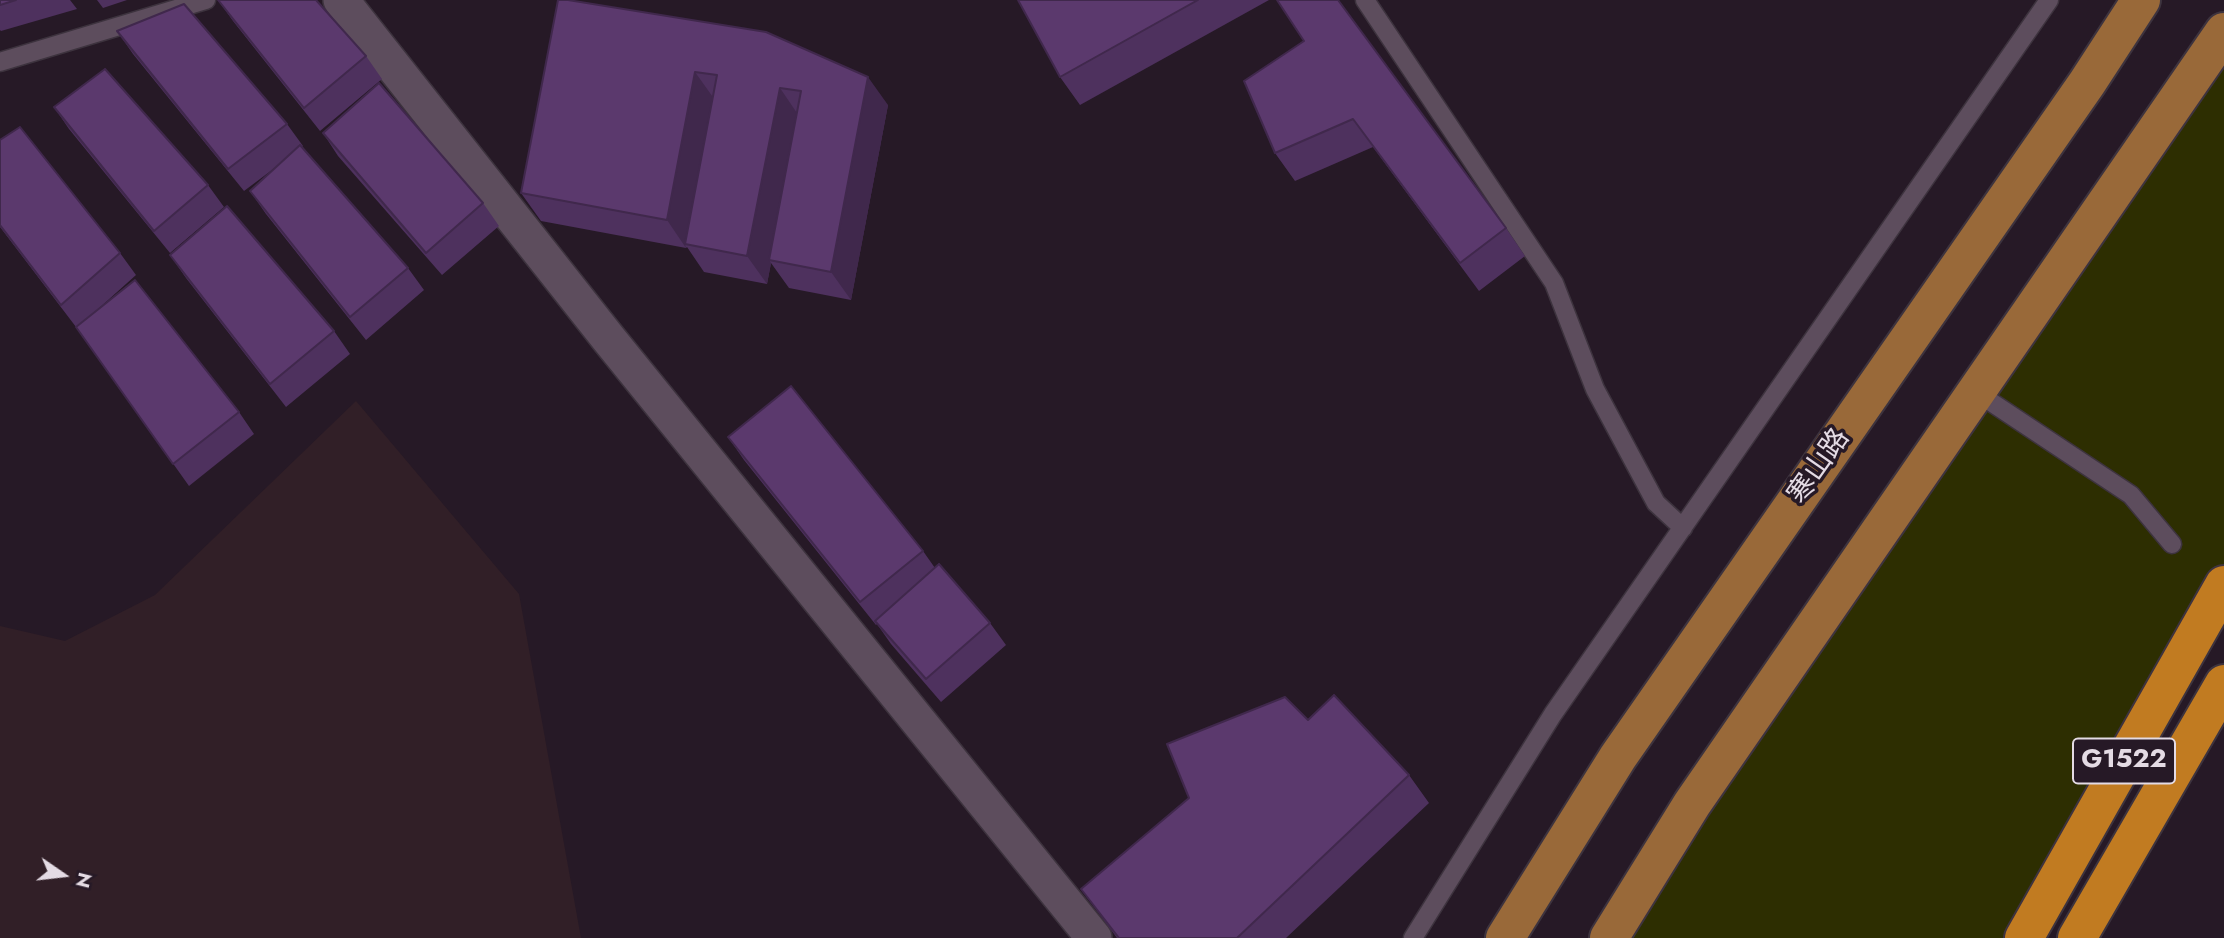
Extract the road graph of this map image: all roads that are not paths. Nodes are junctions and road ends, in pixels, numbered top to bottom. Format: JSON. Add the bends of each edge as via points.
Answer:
{"nodes":[{"id":1,"x":206,"y":0,"type":"edge"},
{"id":2,"x":341,"y":0,"type":"edge"},
{"id":3,"x":1365,"y":0,"type":"edge"},
{"id":4,"x":2049,"y":0,"type":"edge"},
{"id":5,"x":2141,"y":0,"type":"edge"},
{"id":6,"x":2224,"y":32,"type":"edge"},
{"id":7,"x":0,"y":62,"type":"edge"},
{"id":8,"x":1976,"y":392,"type":"junction"},
{"id":9,"x":1683,"y":527,"type":"junction"},
{"id":10,"x":2172,"y":544,"type":"dead end"},
{"id":11,"x":2224,"y":585,"type":"edge"},
{"id":12,"x":2224,"y":684,"type":"edge"},
{"id":13,"x":1094,"y":938,"type":"edge"},
{"id":14,"x":1413,"y":938,"type":"edge"},
{"id":15,"x":1505,"y":938,"type":"edge"},
{"id":16,"x":1609,"y":938,"type":"edge"},
{"id":17,"x":2024,"y":938,"type":"edge"},
{"id":18,"x":2077,"y":938,"type":"edge"}],
"edges":[{"from":1,"to":7,"type":"lane"},
{"from":2,"to":13,"type":"street"},
{"from":3,"to":9,"type":"lane","via":[[1554,283],[1595,389],[1656,503]]},
{"from":4,"to":9,"type":"lane"},
{"from":5,"to":15,"type":"main road","name":"寒山路","via":[[1618,757]]},
{"from":6,"to":8,"type":"main road"},
{"from":8,"to":10,"type":"lane","via":[[2131,495]]},
{"from":8,"to":16,"type":"main road","via":[[1692,804]]},
{"from":9,"to":14,"type":"lane","via":[[1553,714]]},
{"from":11,"to":17,"type":"highway","number":"G1522"},
{"from":12,"to":18,"type":"highway","number":"G1522"}]}
